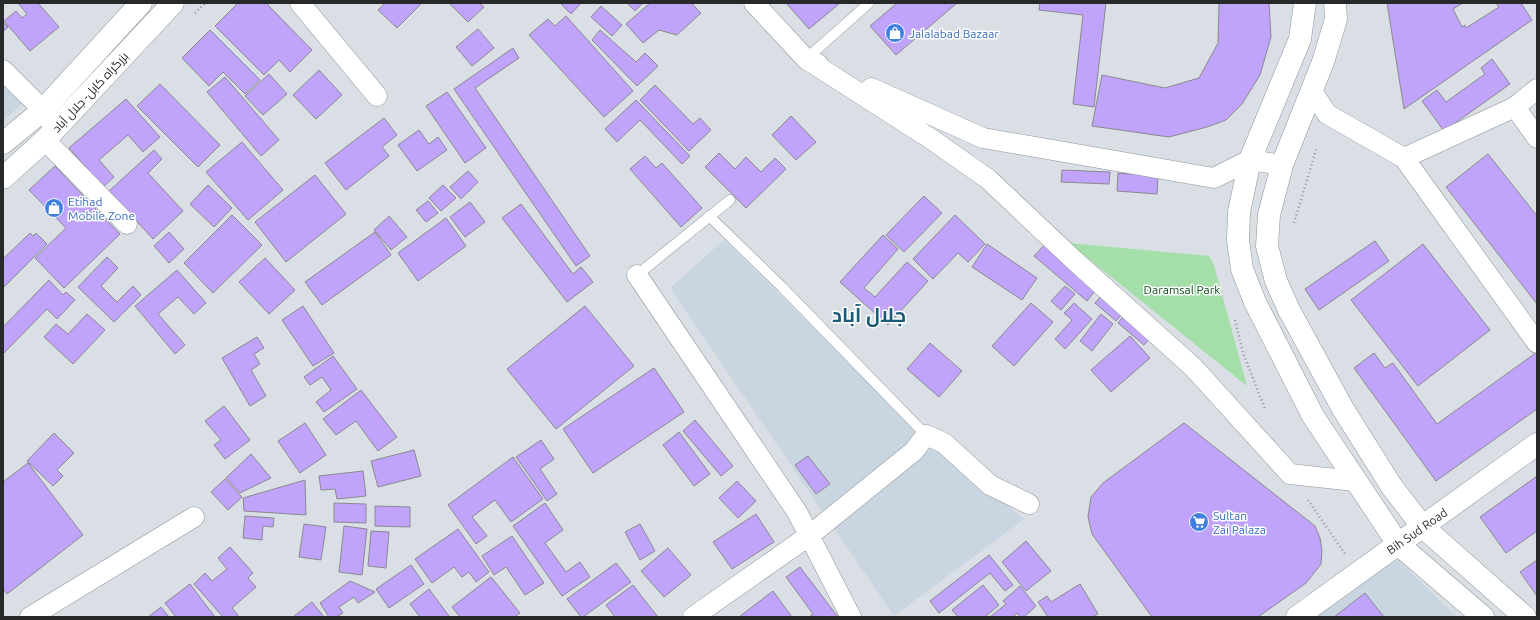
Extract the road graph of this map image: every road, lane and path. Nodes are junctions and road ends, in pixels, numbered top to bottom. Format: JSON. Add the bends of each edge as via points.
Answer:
{"nodes":[{"id":1,"x":141,"y":3,"type":"edge"},
{"id":2,"x":173,"y":3,"type":"edge"},
{"id":3,"x":300,"y":3,"type":"edge"},
{"id":4,"x":754,"y":3,"type":"edge"},
{"id":5,"x":869,"y":3,"type":"edge"},
{"id":6,"x":1305,"y":3,"type":"edge"},
{"id":7,"x":1335,"y":3,"type":"edge"},
{"id":8,"x":806,"y":59,"type":"junction"},
{"id":9,"x":3,"y":70,"type":"edge"},
{"id":10,"x":1537,"y":89,"type":"edge"},
{"id":11,"x":1312,"y":91,"type":"junction"},
{"id":12,"x":377,"y":96,"type":"dead end"},
{"id":13,"x":1515,"y":107,"type":"junction"},
{"id":14,"x":42,"y":111,"type":"junction"},
{"id":15,"x":51,"y":134,"type":"junction"},
{"id":16,"x":1537,"y":138,"type":"edge"},
{"id":17,"x":3,"y":143,"type":"edge"},
{"id":18,"x":1404,"y":158,"type":"junction"},
{"id":19,"x":1250,"y":160,"type":"junction"},
{"id":20,"x":1282,"y":165,"type":"junction"},
{"id":21,"x":3,"y":178,"type":"edge"},
{"id":22,"x":730,"y":200,"type":"dead end"},
{"id":23,"x":709,"y":216,"type":"junction"},
{"id":24,"x":127,"y":224,"type":"dead end"},
{"id":25,"x":637,"y":275,"type":"joint"},
{"id":26,"x":1537,"y":343,"type":"edge"},
{"id":27,"x":926,"y":435,"type":"junction"},
{"id":28,"x":1537,"y":444,"type":"edge"},
{"id":29,"x":1355,"y":481,"type":"junction"},
{"id":30,"x":1029,"y":504,"type":"dead end"},
{"id":31,"x":194,"y":517,"type":"dead end"},
{"id":32,"x":1423,"y":527,"type":"junction"},
{"id":33,"x":810,"y":535,"type":"junction"},
{"id":34,"x":1398,"y":544,"type":"junction"},
{"id":35,"x":30,"y":617,"type":"edge"},
{"id":36,"x":693,"y":617,"type":"edge"},
{"id":37,"x":851,"y":617,"type":"edge"},
{"id":38,"x":1297,"y":617,"type":"edge"},
{"id":39,"x":1483,"y":617,"type":"edge"},
{"id":40,"x":1525,"y":617,"type":"edge"}],
"edges":[{"from":1,"to":14,"type":"main road","name":"بزرگراه کابل- جلال آباد"},
{"from":2,"to":15,"type":"main road","name":"بزرگراه کابل- جلال آباد"},
{"from":3,"to":12,"type":"street"},
{"from":4,"to":8,"type":"street"},
{"from":5,"to":8,"type":"lane"},
{"from":6,"to":19,"type":"main road","via":[[1300,39]]},
{"from":7,"to":11,"type":"main road","via":[[1336,19]]},
{"from":8,"to":19,"type":"street","via":[[983,138],[1214,178]]},
{"from":8,"to":29,"type":"street","via":[[932,139],[988,179],[1075,262],[1192,367],[1290,474]]},
{"from":9,"to":14,"type":"street"},
{"from":10,"to":13,"type":"street"},
{"from":11,"to":18,"type":"street","via":[[1327,114]]},
{"from":11,"to":20,"type":"main road"},
{"from":13,"to":16,"type":"street"},
{"from":13,"to":18,"type":"street"},
{"from":14,"to":15,"type":"street"},
{"from":14,"to":17,"type":"main road","name":"بزرگراه کابل- جلال آباد"},
{"from":15,"to":21,"type":"main road","name":"بزرگراه کابل- جلال آباد"},
{"from":15,"to":24,"type":"street"},
{"from":18,"to":26,"type":"street"},
{"from":19,"to":20,"type":"street"},
{"from":19,"to":29,"type":"main road","via":[[1239,212],[1238,240],[1242,269],[1255,302],[1313,416]]},
{"from":20,"to":32,"type":"main road","via":[[1269,216],[1267,246],[1276,282],[1343,409],[1392,487]]},
{"from":22,"to":23,"type":"lane"},
{"from":23,"to":25,"type":"lane"},
{"from":23,"to":27,"type":"lane"},
{"from":25,"to":33,"type":"street"},
{"from":27,"to":30,"type":"street","via":[[944,443],[990,485]]},
{"from":27,"to":33,"type":"street","via":[[914,451]]},
{"from":28,"to":32,"type":"main road","name":"Bih Sud Road"},
{"from":29,"to":34,"type":"main road"},
{"from":31,"to":35,"type":"street"},
{"from":32,"to":34,"type":"main road","name":"Bih Sud Road"},
{"from":32,"to":40,"type":"main road"},
{"from":33,"to":36,"type":"street"},
{"from":33,"to":37,"type":"street"},
{"from":34,"to":38,"type":"main road","name":"Bih Sud Road"},
{"from":34,"to":39,"type":"main road"}]}
